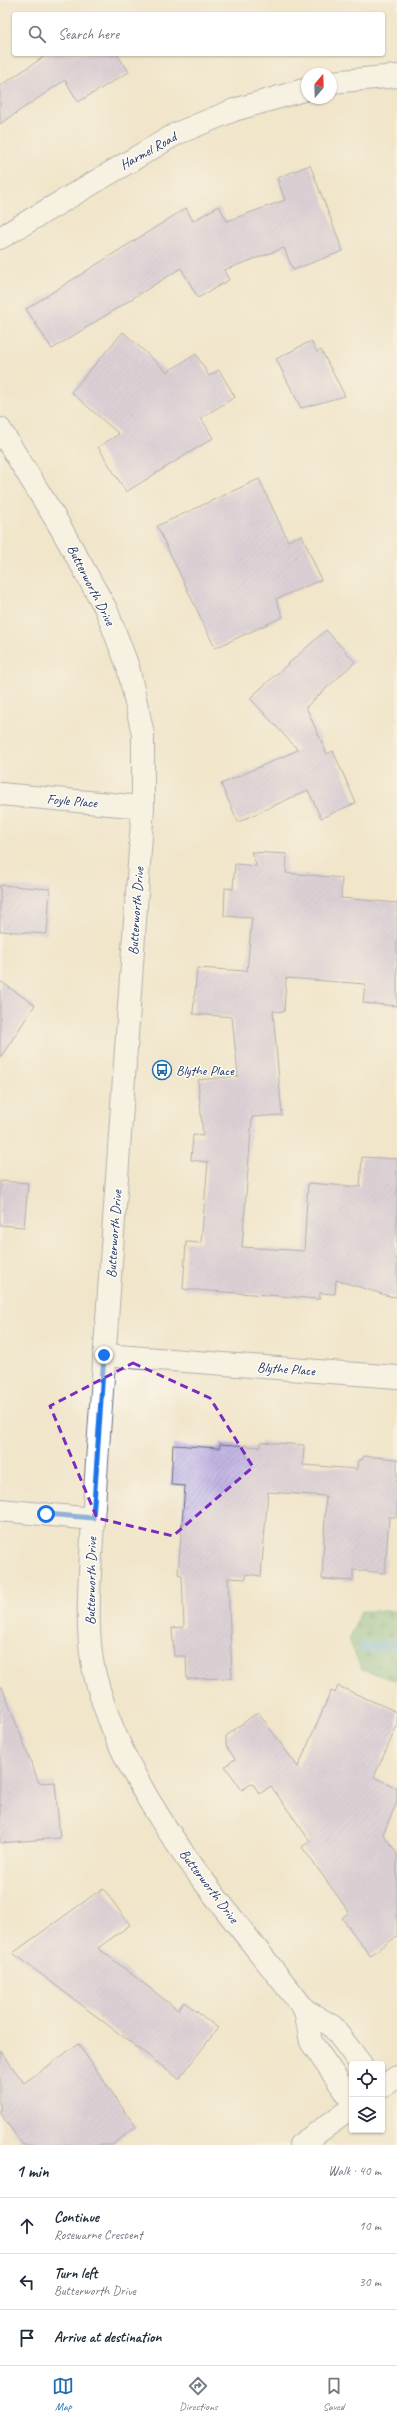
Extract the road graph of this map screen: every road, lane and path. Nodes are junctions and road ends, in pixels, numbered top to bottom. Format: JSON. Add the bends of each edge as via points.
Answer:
{"nodes":[{"id":1,"x":397,"y":76,"type":"edge"},
{"id":2,"x":337,"y":81,"type":"edge"},
{"id":3,"x":301,"y":91,"type":"edge"},
{"id":4,"x":0,"y":238,"type":"edge"},
{"id":5,"x":0,"y":429,"type":"edge"},
{"id":6,"x":0,"y":794,"type":"edge"},
{"id":7,"x":143,"y":807,"type":"junction"},
{"id":8,"x":104,"y":1355,"type":"junction"},
{"id":9,"x":397,"y":1377,"type":"edge"},
{"id":10,"x":0,"y":1510,"type":"edge"},
{"id":11,"x":93,"y":1518,"type":"junction"},
{"id":12,"x":305,"y":2010,"type":"junction"},
{"id":13,"x":359,"y":2061,"type":"edge"},
{"id":14,"x":397,"y":2077,"type":"edge"},
{"id":15,"x":385,"y":2085,"type":"edge"},
{"id":16,"x":349,"y":2097,"type":"edge"},
{"id":17,"x":349,"y":2110,"type":"edge"},
{"id":18,"x":300,"y":2145,"type":"edge"}],
"edges":[{"from":1,"to":2,"type":"street"},
{"from":3,"to":4,"type":"street","name":"Harmel Road","via":[[234,110],[176,134]]},
{"from":5,"to":7,"type":"street","name":"Butterworth Drive","via":[[62,530],[112,624],[128,667],[143,734]]},
{"from":6,"to":7,"type":"street","name":"Foyle Place"},
{"from":7,"to":8,"type":"street","name":"Butterworth Drive"},
{"from":8,"to":9,"type":"street","name":"Blythe Place"},
{"from":8,"to":11,"type":"street","name":"Butterworth Drive"},
{"from":10,"to":11,"type":"street"},
{"from":11,"to":12,"type":"street","name":"Butterworth Drive","via":[[90,1625],[96,1678],[118,1743],[147,1796],[181,1849]]},
{"from":12,"to":13,"type":"street","name":"Butterworth Drive","via":[[332,2026]]},
{"from":12,"to":16,"type":"street","name":"Butterworth Drive","via":[[312,2042]]},
{"from":14,"to":15,"type":"street"},
{"from":17,"to":18,"type":"street"}]}
